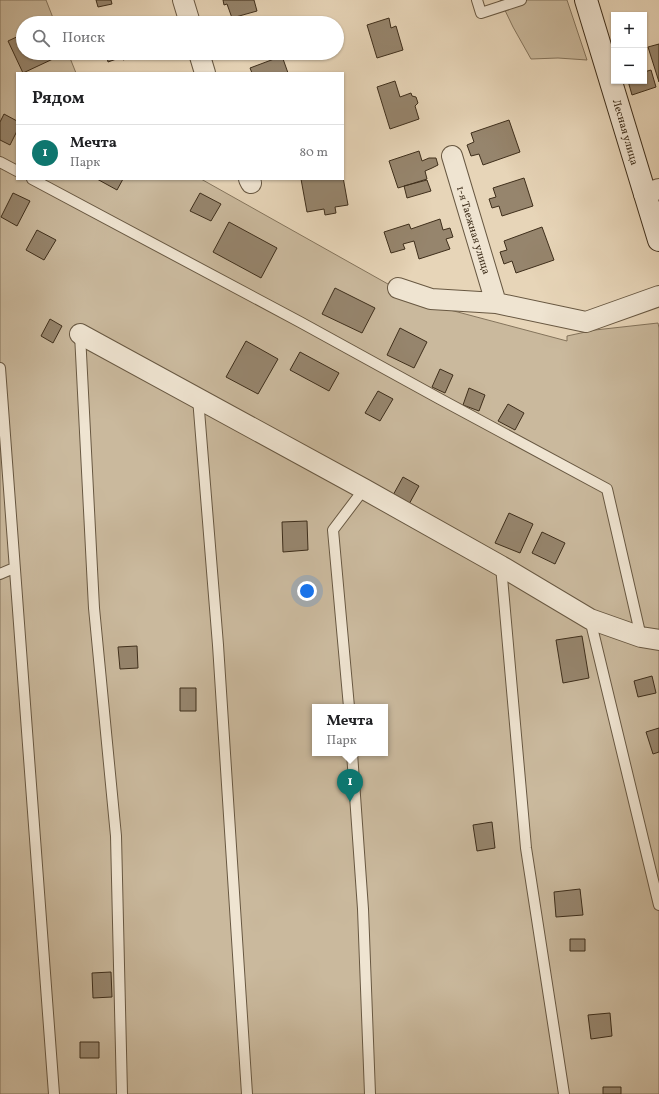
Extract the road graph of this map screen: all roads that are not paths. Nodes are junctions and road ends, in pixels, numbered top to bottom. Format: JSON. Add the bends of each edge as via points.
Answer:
{"nodes":[{"id":1,"x":183,"y":0,"type":"edge"},
{"id":2,"x":477,"y":0,"type":"edge"},
{"id":3,"x":521,"y":0,"type":"edge"},
{"id":4,"x":586,"y":0,"type":"edge"},
{"id":5,"x":188,"y":16,"type":"edge"},
{"id":6,"x":201,"y":60,"type":"edge"},
{"id":7,"x":205,"y":72,"type":"edge"},
{"id":8,"x":452,"y":156,"type":"dead end"},
{"id":9,"x":0,"y":162,"type":"edge"},
{"id":10,"x":16,"y":170,"type":"edge"},
{"id":11,"x":34,"y":180,"type":"edge"},
{"id":12,"x":652,"y":191,"type":"edge"},
{"id":13,"x":659,"y":240,"type":"edge"},
{"id":14,"x":398,"y":288,"type":"dead end"},
{"id":15,"x":659,"y":296,"type":"edge"},
{"id":16,"x":496,"y":303,"type":"junction"},
{"id":17,"x":80,"y":334,"type":"joint"},
{"id":18,"x":0,"y":368,"type":"edge"},
{"id":19,"x":198,"y":398,"type":"junction"},
{"id":20,"x":364,"y":489,"type":"junction"},
{"id":21,"x":501,"y":566,"type":"junction"},
{"id":22,"x":14,"y":568,"type":"junction"},
{"id":23,"x":0,"y":574,"type":"edge"},
{"id":24,"x":590,"y":619,"type":"junction"},
{"id":25,"x":650,"y":639,"type":"edge"},
{"id":26,"x":349,"y":704,"type":"edge"},
{"id":27,"x":352,"y":756,"type":"edge"},
{"id":28,"x":659,"y":905,"type":"edge"},
{"id":29,"x":54,"y":1094,"type":"edge"},
{"id":30,"x":122,"y":1094,"type":"edge"},
{"id":31,"x":247,"y":1094,"type":"edge"},
{"id":32,"x":370,"y":1094,"type":"edge"},
{"id":33,"x":564,"y":1094,"type":"edge"}],
"edges":[{"from":1,"to":5,"type":"street"},
{"from":2,"to":3,"type":"lane","via":[[481,13]]},
{"from":4,"to":12,"type":"street","name":"Лесная улица"},
{"from":6,"to":7,"type":"street"},
{"from":8,"to":16,"type":"street","name":"1-я Таежная улица"},
{"from":9,"to":10,"type":"lane"},
{"from":11,"to":25,"type":"lane","via":[[607,489]]},
{"from":12,"to":13,"type":"street","name":"Лесная улица"},
{"from":14,"to":16,"type":"street","via":[[431,299]]},
{"from":15,"to":16,"type":"street","via":[[586,322]]},
{"from":17,"to":19,"type":"street"},
{"from":17,"to":30,"type":"lane","via":[[94,608],[116,836]]},
{"from":18,"to":22,"type":"lane"},
{"from":19,"to":20,"type":"street"},
{"from":19,"to":31,"type":"lane","via":[[218,645]]},
{"from":20,"to":21,"type":"street"},
{"from":20,"to":26,"type":"lane","via":[[333,530]]},
{"from":21,"to":24,"type":"street"},
{"from":21,"to":33,"type":"lane","via":[[526,848]]},
{"from":22,"to":23,"type":"lane"},
{"from":22,"to":29,"type":"lane"},
{"from":24,"to":25,"type":"street"},
{"from":24,"to":28,"type":"lane"},
{"from":27,"to":32,"type":"lane","via":[[363,909]]}]}
